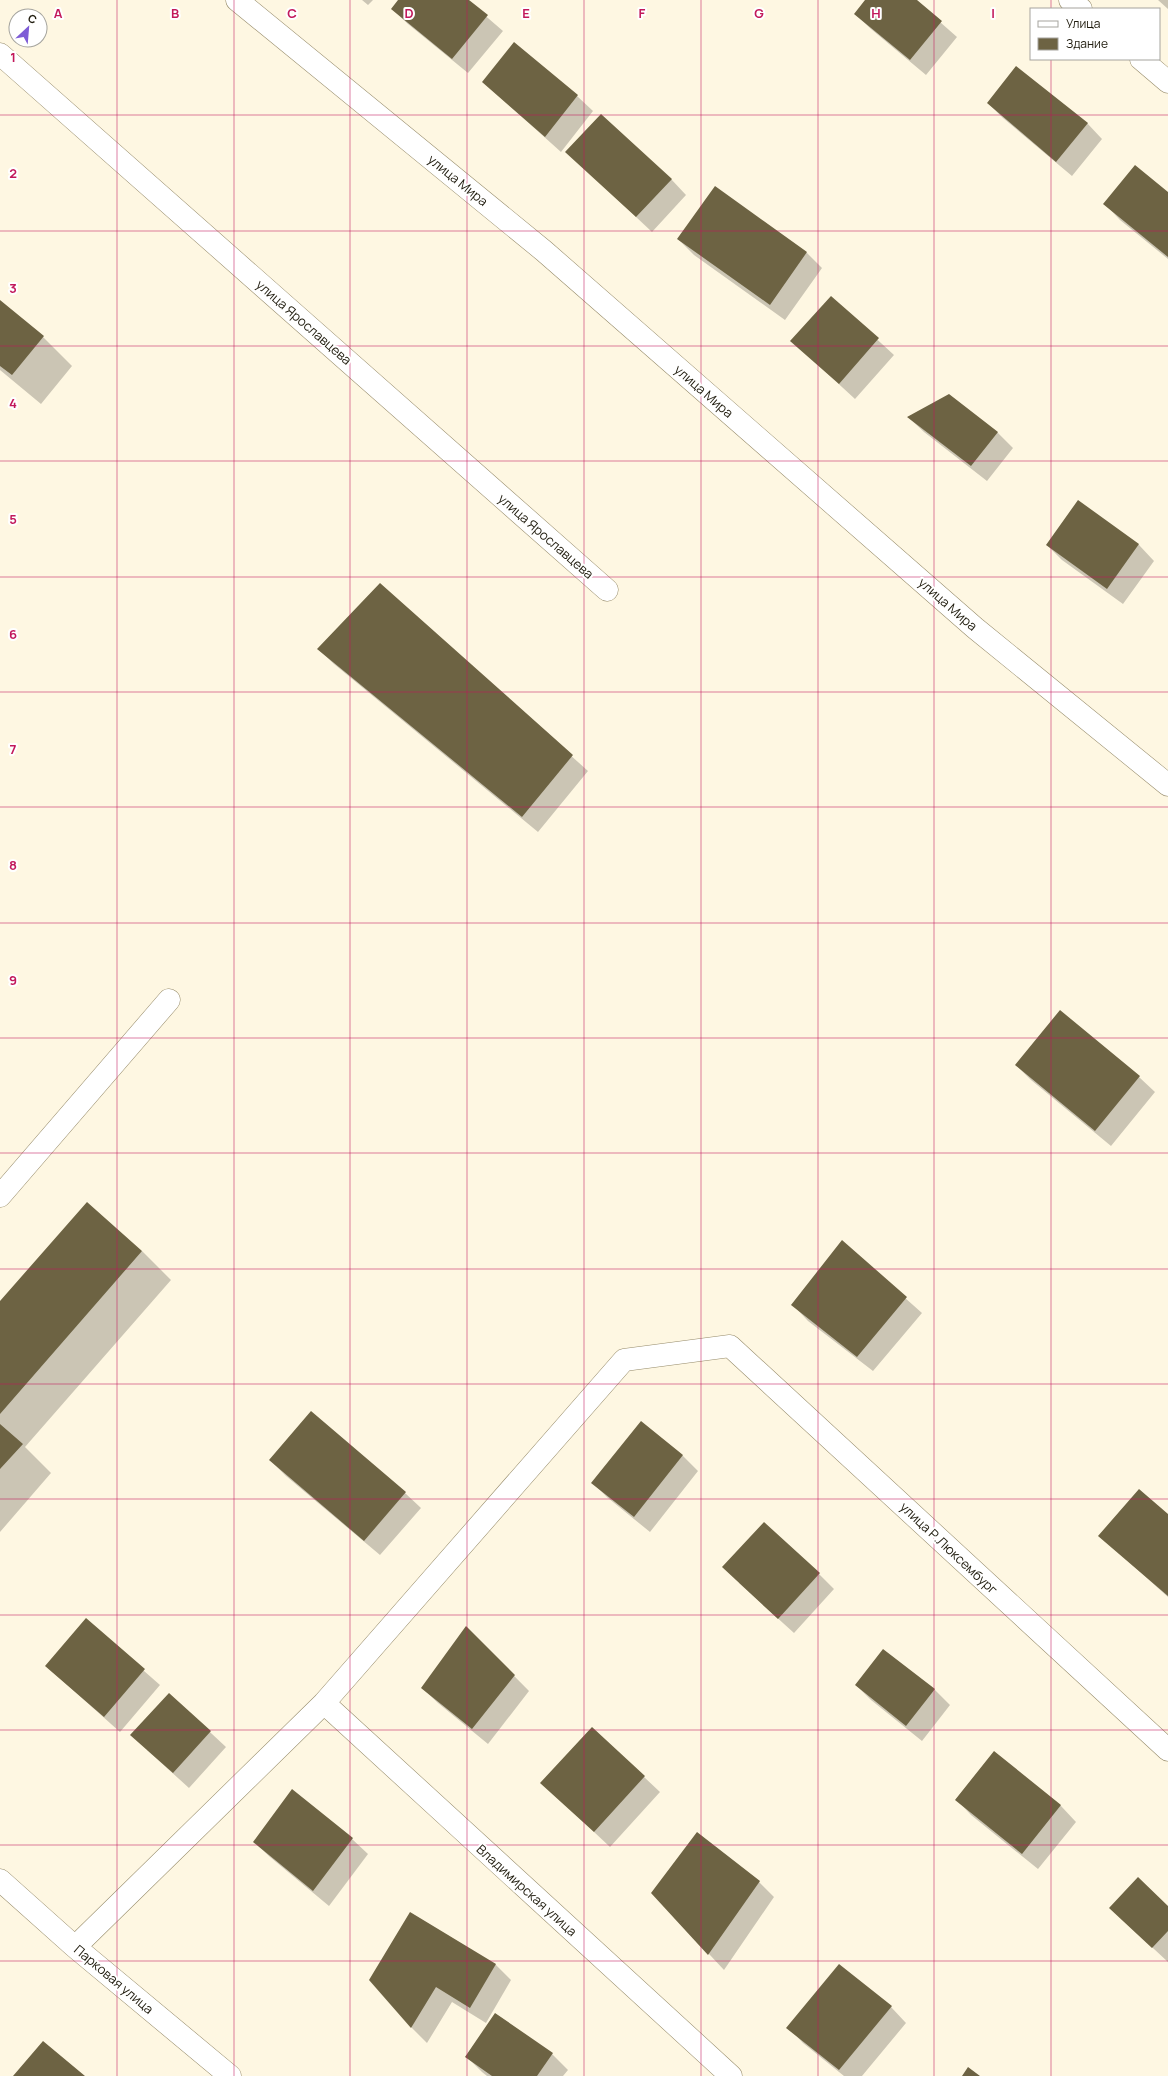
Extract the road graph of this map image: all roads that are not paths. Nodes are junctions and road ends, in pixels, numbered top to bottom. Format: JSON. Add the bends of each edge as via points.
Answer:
{"nodes":[{"id":1,"x":237,"y":0,"type":"edge"},
{"id":2,"x":1070,"y":0,"type":"edge"},
{"id":3,"x":1080,"y":8,"type":"edge"},
{"id":4,"x":0,"y":54,"type":"edge"},
{"id":5,"x":1142,"y":60,"type":"edge"},
{"id":6,"x":1168,"y":82,"type":"edge"},
{"id":7,"x":607,"y":590,"type":"dead end"},
{"id":8,"x":1168,"y":785,"type":"edge"},
{"id":9,"x":169,"y":1000,"type":"dead end"},
{"id":10,"x":0,"y":1196,"type":"edge"},
{"id":11,"x":324,"y":1703,"type":"junction"},
{"id":12,"x":1168,"y":1750,"type":"edge"},
{"id":13,"x":0,"y":1880,"type":"edge"},
{"id":14,"x":75,"y":1947,"type":"junction"},
{"id":15,"x":230,"y":2076,"type":"edge"},
{"id":16,"x":731,"y":2076,"type":"edge"}],
"edges":[{"from":1,"to":8,"type":"street","name":"улица Мира","via":[[544,251],[975,628]]},
{"from":2,"to":3,"type":"street"},
{"from":4,"to":7,"type":"street","name":"улица Ярославцева"},
{"from":5,"to":6,"type":"street"},
{"from":9,"to":10,"type":"street"},
{"from":11,"to":12,"type":"street","name":"улица Р.Люксембург","via":[[624,1360],[730,1346]]},
{"from":11,"to":14,"type":"street"},
{"from":11,"to":16,"type":"street","name":"Владимирская улица"},
{"from":13,"to":14,"type":"street","name":"Парковая улица"},
{"from":14,"to":15,"type":"street","name":"Парковая улица"}]}
